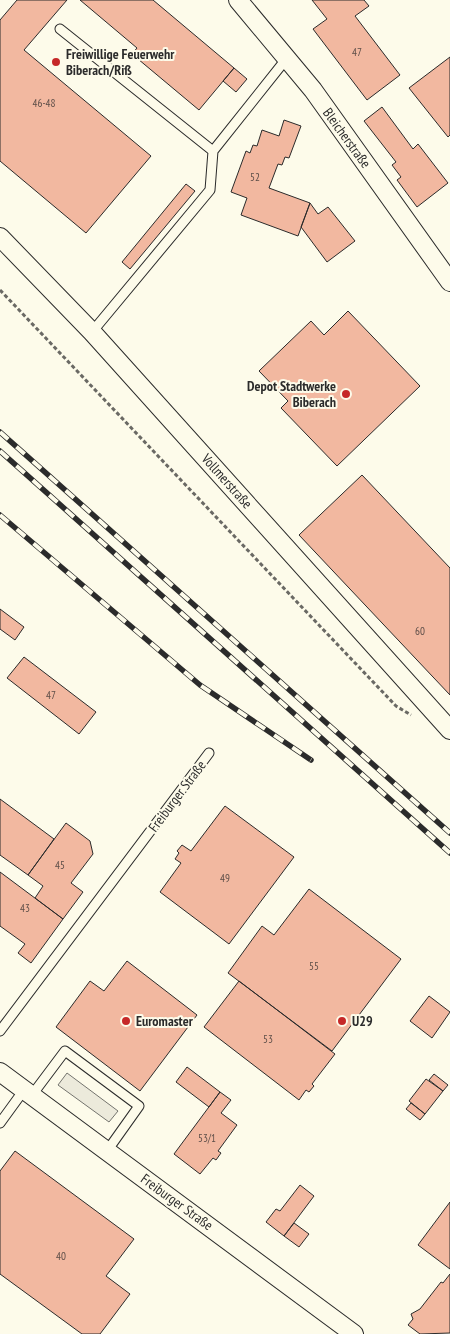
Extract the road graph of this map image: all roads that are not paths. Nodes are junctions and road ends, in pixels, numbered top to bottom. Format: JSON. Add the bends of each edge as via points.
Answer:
{"nodes":[{"id":1,"x":238,"y":0,"type":"edge"},
{"id":2,"x":60,"y":29,"type":"dead end"},
{"id":3,"x":287,"y":58,"type":"junction"},
{"id":4,"x":213,"y":151,"type":"junction"},
{"id":5,"x":0,"y":237,"type":"edge"},
{"id":6,"x":450,"y":282,"type":"edge"},
{"id":7,"x":92,"y":332,"type":"junction"},
{"id":8,"x":450,"y":730,"type":"edge"},
{"id":9,"x":209,"y":753,"type":"dead end"},
{"id":10,"x":0,"y":1031,"type":"edge"},
{"id":11,"x":0,"y":1072,"type":"edge"},
{"id":12,"x":28,"y":1092,"type":"junction"},
{"id":13,"x":0,"y":1123,"type":"edge"},
{"id":14,"x":107,"y":1151,"type":"junction"},
{"id":15,"x":354,"y":1334,"type":"edge"}],
"edges":[{"from":1,"to":3,"type":"street","name":"Bleicherstraße"},
{"from":2,"to":4,"type":"lane"},
{"from":3,"to":4,"type":"lane"},
{"from":3,"to":6,"type":"street","name":"Bleicherstraße"},
{"from":4,"to":7,"type":"lane","via":[[210,190]]},
{"from":5,"to":7,"type":"street","name":"Vollmerstraße"},
{"from":7,"to":8,"type":"street","name":"Vollmerstraße"},
{"from":9,"to":10,"type":"lane","name":"Freiburger Straße"},
{"from":11,"to":12,"type":"street","name":"Freiburger Straße"},
{"from":12,"to":13,"type":"lane"},
{"from":12,"to":14,"type":"street","name":"Freiburger Straße"},
{"from":12,"to":14,"type":"lane","via":[[65,1051],[139,1106]]},
{"from":14,"to":15,"type":"street","name":"Freiburger Straße"}]}
